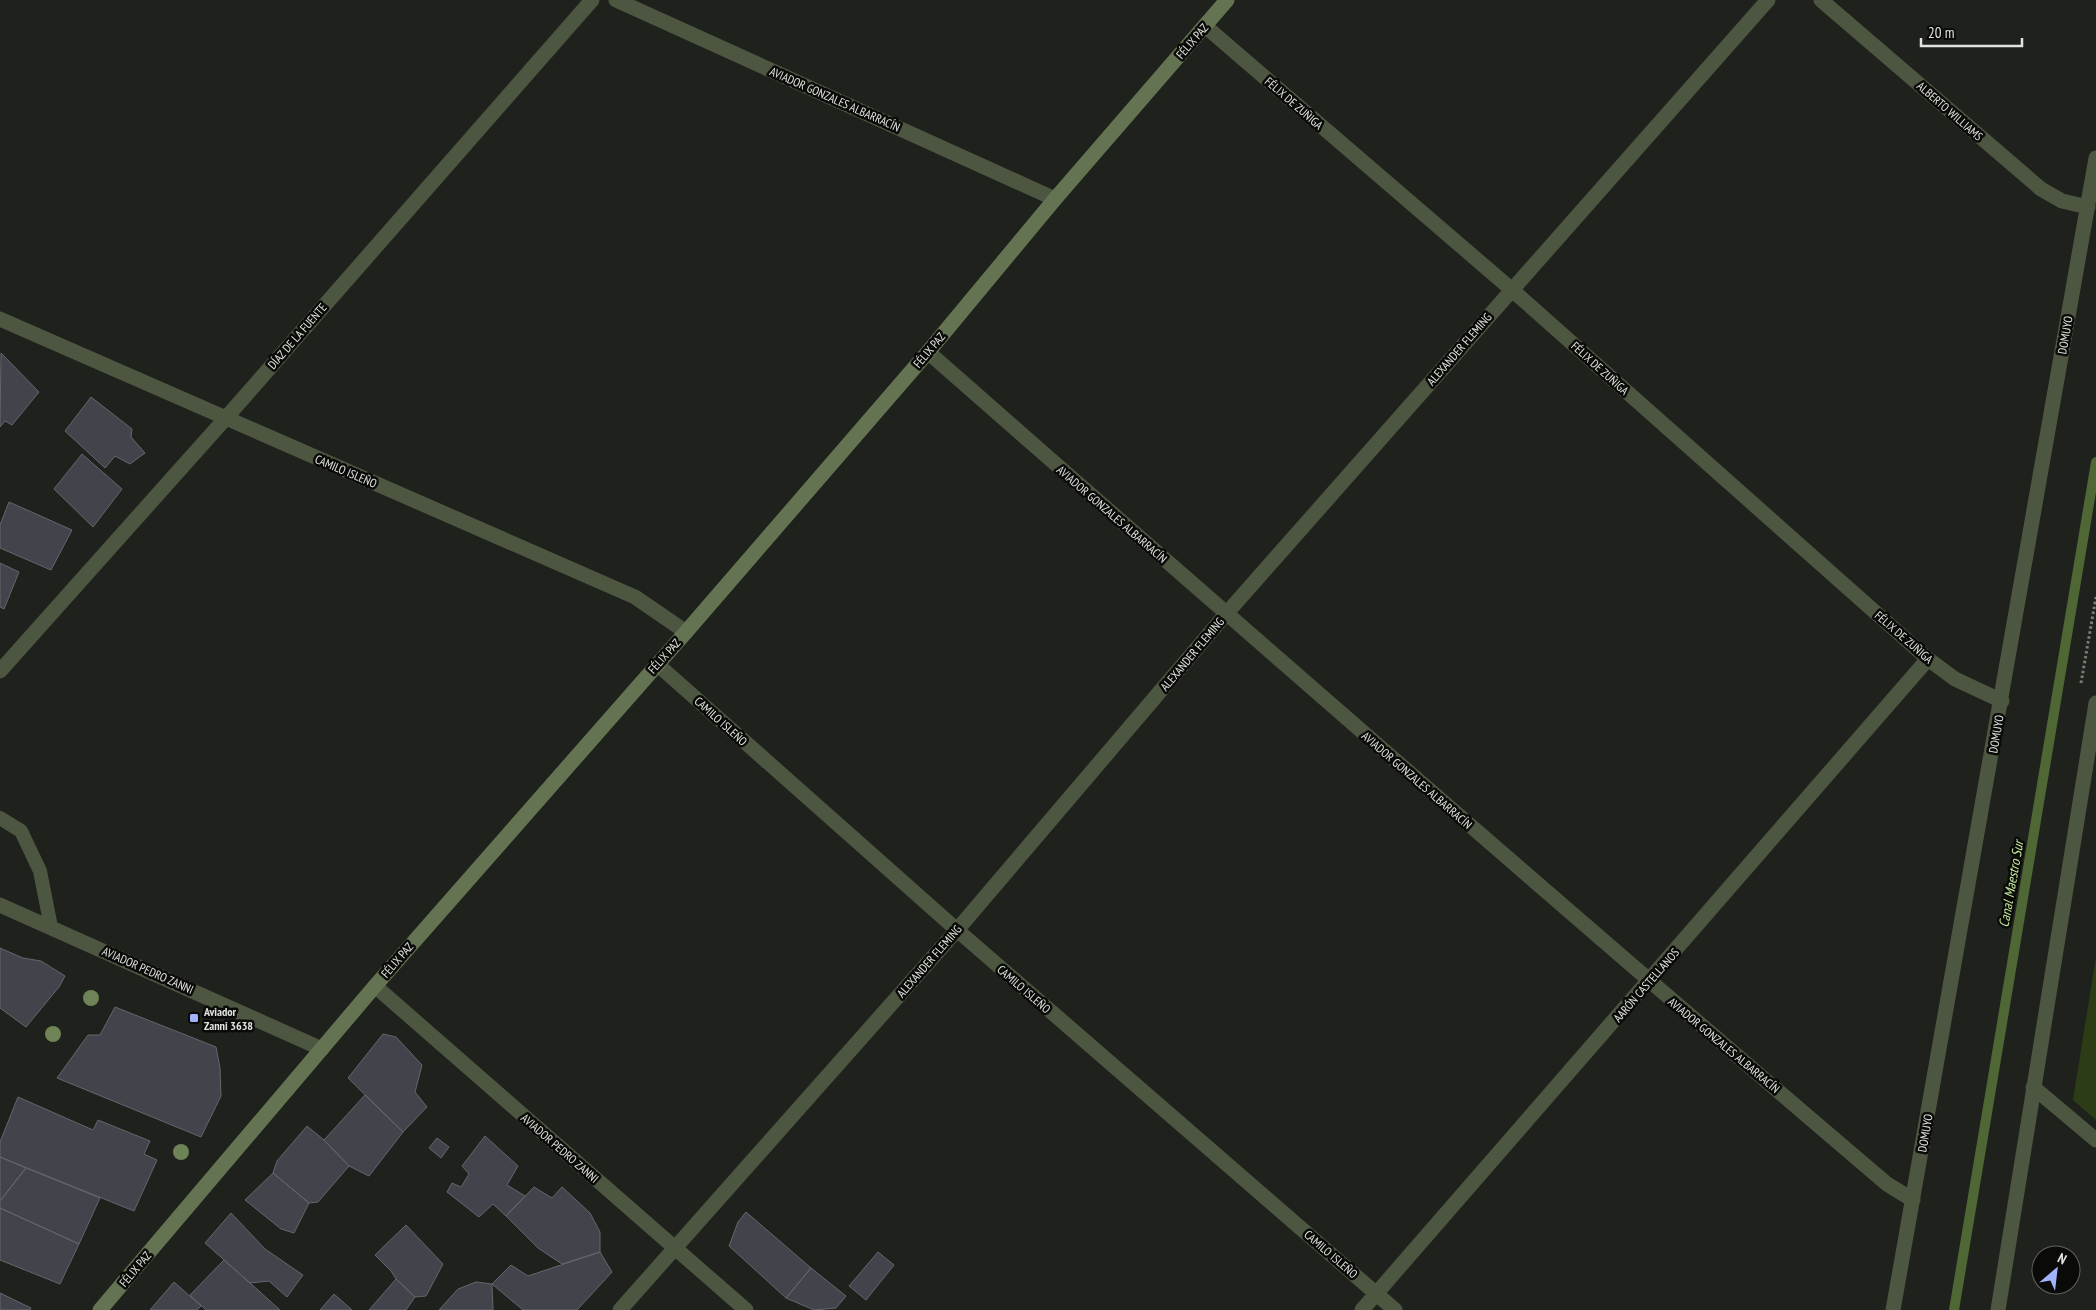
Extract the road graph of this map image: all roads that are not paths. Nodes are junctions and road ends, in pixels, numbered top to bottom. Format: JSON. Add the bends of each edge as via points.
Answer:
{"nodes":[{"id":1,"x":592,"y":0,"type":"edge"},
{"id":2,"x":616,"y":0,"type":"edge"},
{"id":3,"x":1227,"y":0,"type":"edge"},
{"id":4,"x":1768,"y":0,"type":"edge"},
{"id":5,"x":1821,"y":0,"type":"edge"},
{"id":6,"x":1205,"y":26,"type":"junction"},
{"id":7,"x":2096,"y":158,"type":"edge"},
{"id":8,"x":1055,"y":199,"type":"junction"},
{"id":9,"x":2088,"y":207,"type":"junction"},
{"id":10,"x":1511,"y":289,"type":"junction"},
{"id":11,"x":0,"y":319,"type":"edge"},
{"id":12,"x":928,"y":352,"type":"junction"},
{"id":13,"x":225,"y":419,"type":"junction"},
{"id":14,"x":1226,"y":614,"type":"junction"},
{"id":15,"x":686,"y":632,"type":"junction"},
{"id":16,"x":1928,"y":659,"type":"junction"},
{"id":17,"x":656,"y":664,"type":"junction"},
{"id":18,"x":0,"y":671,"type":"edge"},
{"id":19,"x":2002,"y":701,"type":"junction"},
{"id":20,"x":2096,"y":703,"type":"edge"},
{"id":21,"x":2091,"y":763,"type":"edge"},
{"id":22,"x":0,"y":818,"type":"edge"},
{"id":23,"x":0,"y":905,"type":"edge"},
{"id":24,"x":51,"y":927,"type":"junction"},
{"id":25,"x":957,"y":930,"type":"junction"},
{"id":26,"x":1649,"y":981,"type":"junction"},
{"id":27,"x":375,"y":986,"type":"junction"},
{"id":28,"x":322,"y":1049,"type":"junction"},
{"id":29,"x":2033,"y":1087,"type":"junction"},
{"id":30,"x":2096,"y":1140,"type":"edge"},
{"id":31,"x":1913,"y":1200,"type":"junction"},
{"id":32,"x":674,"y":1248,"type":"junction"},
{"id":33,"x":1377,"y":1293,"type":"junction"},
{"id":34,"x":100,"y":1310,"type":"edge"},
{"id":35,"x":620,"y":1310,"type":"edge"},
{"id":36,"x":746,"y":1310,"type":"edge"},
{"id":37,"x":1362,"y":1310,"type":"edge"},
{"id":38,"x":1395,"y":1310,"type":"edge"},
{"id":39,"x":1893,"y":1310,"type":"edge"},
{"id":40,"x":1998,"y":1310,"type":"edge"}],
"edges":[{"from":1,"to":13,"type":"street","name":"DÍAZ DE LA FUENTE"},
{"from":2,"to":8,"type":"street","name":"AVIADOR GONZALES ALBARRACÍN"},
{"from":3,"to":6,"type":"main road","name":"FÉLIX PAZ"},
{"from":4,"to":10,"type":"street","name":"ALEXANDER FLEMING"},
{"from":5,"to":9,"type":"street","name":"ALBERTO WILLIAMS","via":[[2041,190],[2062,201]]},
{"from":6,"to":8,"type":"main road","name":"FÉLIX PAZ"},
{"from":6,"to":10,"type":"street","name":"FÉLIX DE ZUÑIGA"},
{"from":7,"to":9,"type":"street","name":"DOMUYO"},
{"from":8,"to":12,"type":"main road","name":"FÉLIX PAZ"},
{"from":9,"to":19,"type":"street","name":"DOMUYO"},
{"from":10,"to":14,"type":"street","name":"ALEXANDER FLEMING"},
{"from":10,"to":16,"type":"street","name":"FÉLIX DE ZUÑIGA"},
{"from":11,"to":13,"type":"street","name":"CAMILO ISLEÑO"},
{"from":12,"to":14,"type":"street","name":"AVIADOR GONZALES ALBARRACÍN"},
{"from":12,"to":15,"type":"main road","name":"FÉLIX PAZ"},
{"from":13,"to":15,"type":"street","name":"CAMILO ISLEÑO","via":[[635,597]]},
{"from":13,"to":18,"type":"street","name":"DÍAZ DE LA FUENTE"},
{"from":14,"to":25,"type":"street","name":"ALEXANDER FLEMING"},
{"from":14,"to":26,"type":"street","name":"AVIADOR GONZALES ALBARRACÍN"},
{"from":15,"to":17,"type":"main road","name":"FÉLIX PAZ"},
{"from":16,"to":19,"type":"street","name":"FÉLIX DE ZUÑIGA","via":[[1955,679]]},
{"from":16,"to":26,"type":"street","name":"AARÓN CASTELLANOS"},
{"from":17,"to":25,"type":"street","name":"CAMILO ISLEÑO"},
{"from":17,"to":27,"type":"main road","name":"FÉLIX PAZ"},
{"from":19,"to":31,"type":"street","name":"DOMUYO"},
{"from":20,"to":21,"type":"street"},
{"from":21,"to":29,"type":"street"},
{"from":22,"to":24,"type":"lane","via":[[21,831],[40,871]]},
{"from":23,"to":24,"type":"street","name":"AVIADOR PEDRO ZANNI"},
{"from":24,"to":28,"type":"street","name":"AVIADOR PEDRO ZANNI"},
{"from":25,"to":32,"type":"street","name":"ALEXANDER FLEMING"},
{"from":25,"to":33,"type":"street","name":"CAMILO ISLEÑO"},
{"from":26,"to":31,"type":"street","name":"AVIADOR GONZALES ALBARRACÍN","via":[[1888,1184]]},
{"from":26,"to":33,"type":"street","name":"AARÓN CASTELLANOS"},
{"from":27,"to":28,"type":"main road","name":"FÉLIX PAZ"},
{"from":27,"to":32,"type":"street","name":"AVIADOR PEDRO ZANNI"},
{"from":28,"to":34,"type":"main road","name":"FÉLIX PAZ"},
{"from":29,"to":30,"type":"street"},
{"from":29,"to":40,"type":"street"},
{"from":31,"to":39,"type":"street","name":"DOMUYO"},
{"from":32,"to":35,"type":"street","name":"ALEXANDER FLEMING"},
{"from":32,"to":36,"type":"street","name":"AVIADOR PEDRO ZANNI"},
{"from":33,"to":37,"type":"street","name":"AARÓN CASTELLANOS"},
{"from":33,"to":38,"type":"street","name":"CAMILO ISLEÑO"}]}
